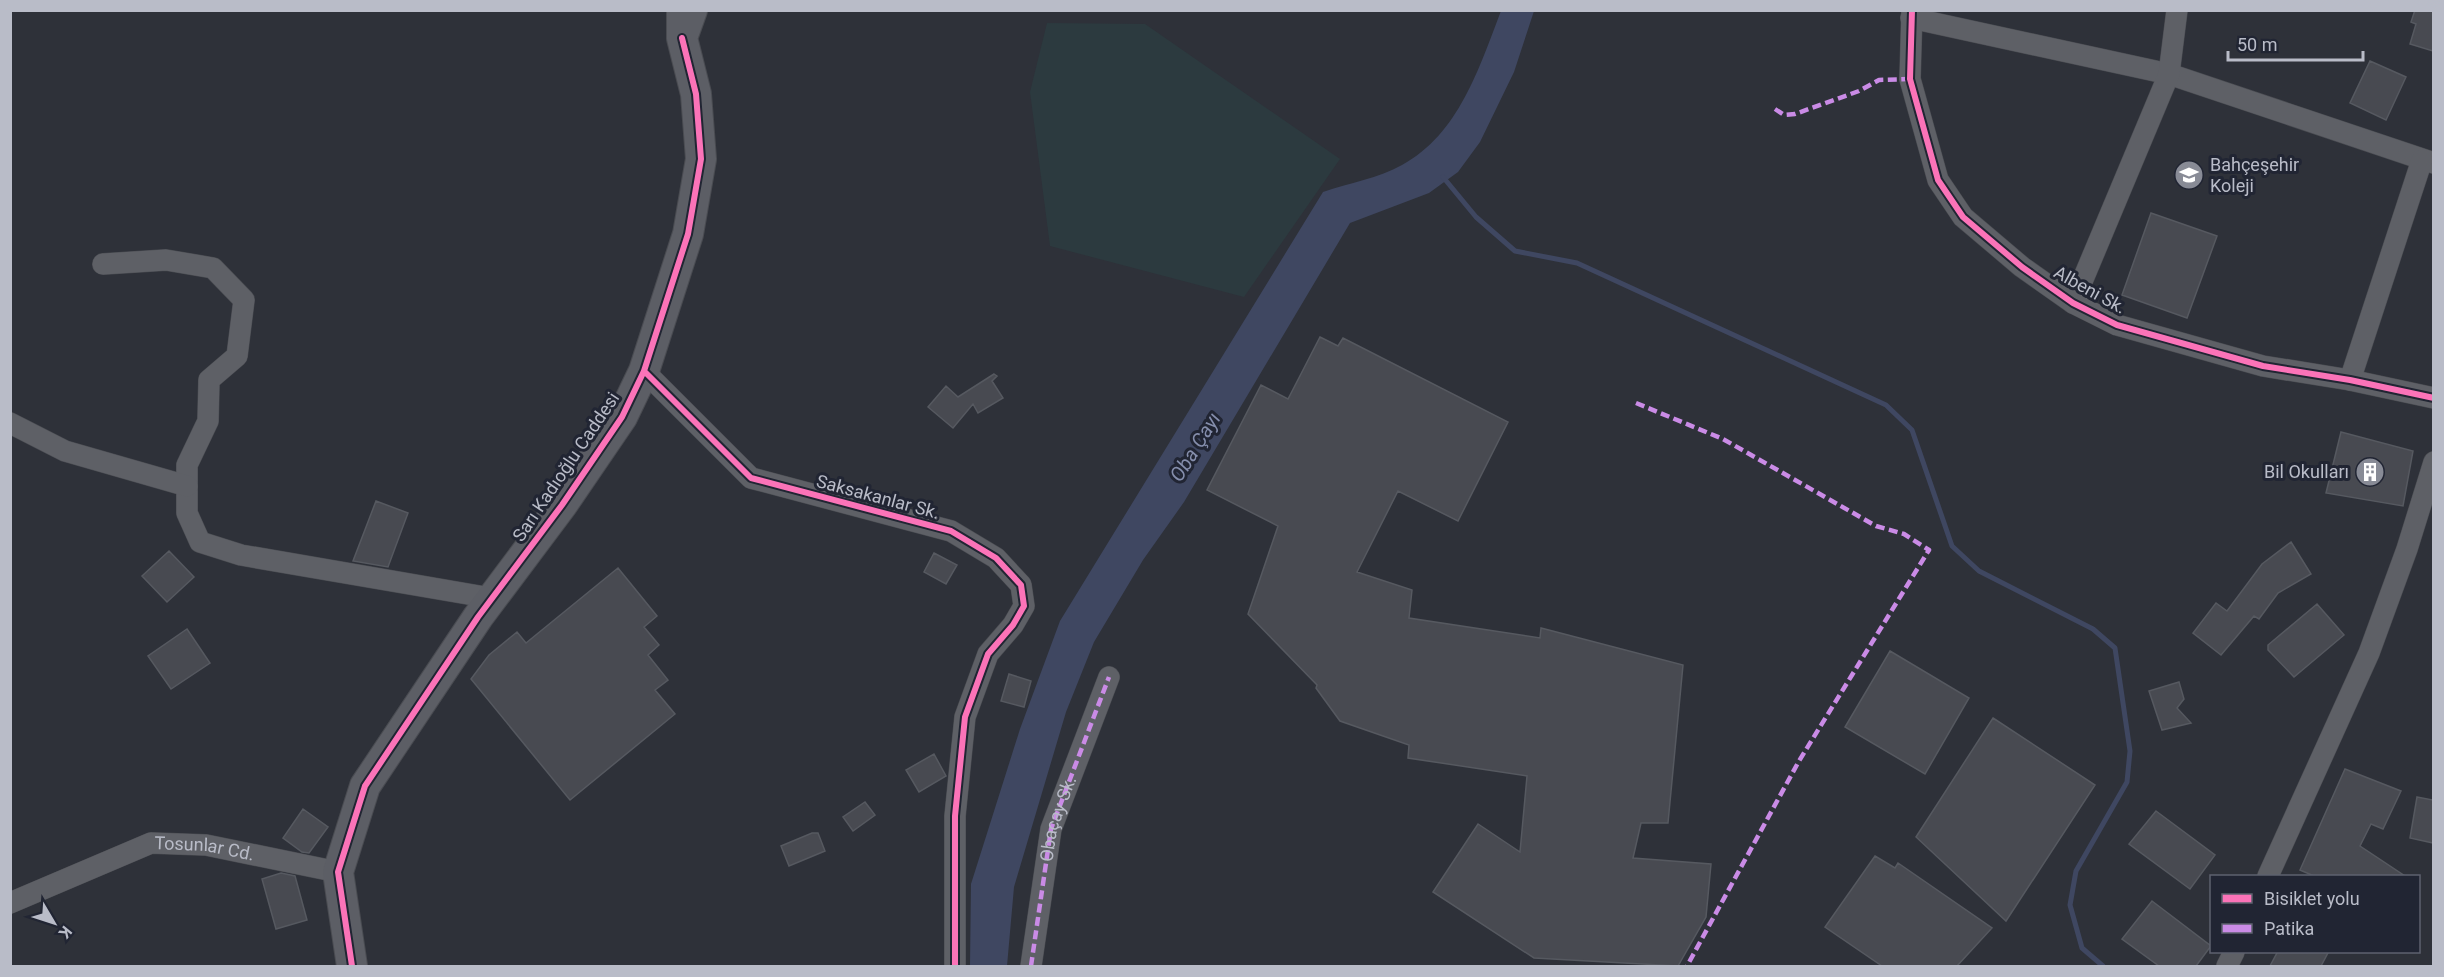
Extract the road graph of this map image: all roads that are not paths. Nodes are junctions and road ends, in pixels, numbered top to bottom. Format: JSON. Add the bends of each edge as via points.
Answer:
{"nodes":[{"id":1,"x":692,"y":10,"type":"edge"},
{"id":2,"x":2177,"y":10,"type":"edge"},
{"id":3,"x":1912,"y":14,"type":"edge"},
{"id":4,"x":682,"y":24,"type":"edge"},
{"id":5,"x":2169,"y":74,"type":"junction"},
{"id":6,"x":2428,"y":161,"type":"edge"},
{"id":7,"x":103,"y":264,"type":"dead end"},
{"id":8,"x":2073,"y":303,"type":"junction"},
{"id":9,"x":644,"y":370,"type":"junction"},
{"id":10,"x":2350,"y":380,"type":"junction"},
{"id":11,"x":2433,"y":398,"type":"edge"},
{"id":12,"x":10,"y":423,"type":"edge"},
{"id":13,"x":2433,"y":462,"type":"edge"},
{"id":14,"x":187,"y":486,"type":"junction"},
{"id":15,"x":491,"y":598,"type":"junction"},
{"id":16,"x":1109,"y":677,"type":"dead end"},
{"id":17,"x":338,"y":872,"type":"junction"},
{"id":18,"x":2268,"y":875,"type":"edge"},
{"id":19,"x":10,"y":903,"type":"edge"},
{"id":20,"x":352,"y":966,"type":"edge"},
{"id":21,"x":955,"y":966,"type":"edge"},
{"id":22,"x":1031,"y":966,"type":"edge"}],
"edges":[{"from":1,"to":4,"type":"street"},
{"from":2,"to":5,"type":"street","name":"Albeni Sk."},
{"from":3,"to":5,"type":"street","name":"Albeni Sk."},
{"from":3,"to":8,"type":"street","name":"Albeni Sk.","via":[[1910,79],[1938,180],[1963,217],[2022,267]]},
{"from":4,"to":9,"type":"street","name":"Sarı Kadıoğlu Caddesi","via":[[696,94],[701,159],[688,234]]},
{"from":5,"to":6,"type":"street","name":"Albeni Sk."},
{"from":5,"to":8,"type":"street","name":"Albeni Sk."},
{"from":6,"to":10,"type":"street"},
{"from":7,"to":14,"type":"street","via":[[166,260],[213,268],[244,300],[237,356],[209,380],[208,421],[187,465]]},
{"from":8,"to":10,"type":"street","name":"Albeni Sk.","via":[[2117,325],[2263,366]]},
{"from":9,"to":15,"type":"street","name":"Sarı Kadıoğlu Caddesi","via":[[622,417]]},
{"from":9,"to":21,"type":"street","name":"Saksakanlar Sk.","via":[[751,478],[951,531],[996,558],[1021,585],[1024,606],[988,654],[965,717],[955,816]]},
{"from":10,"to":11,"type":"street","name":"Albeni Sk."},
{"from":12,"to":14,"type":"street","via":[[65,451]]},
{"from":13,"to":18,"type":"street","via":[[2408,549],[2369,653]]},
{"from":14,"to":15,"type":"street","via":[[187,513],[200,542],[241,555]]},
{"from":15,"to":17,"type":"street","name":"Sarı Kadıoğlu Caddesi","via":[[365,786]]},
{"from":16,"to":22,"type":"street","name":"Obaçay Sk.","via":[[1051,829]]},
{"from":17,"to":19,"type":"street","name":"Tosunlar Cd.","via":[[206,845],[151,843]]},
{"from":17,"to":20,"type":"street"}]}
